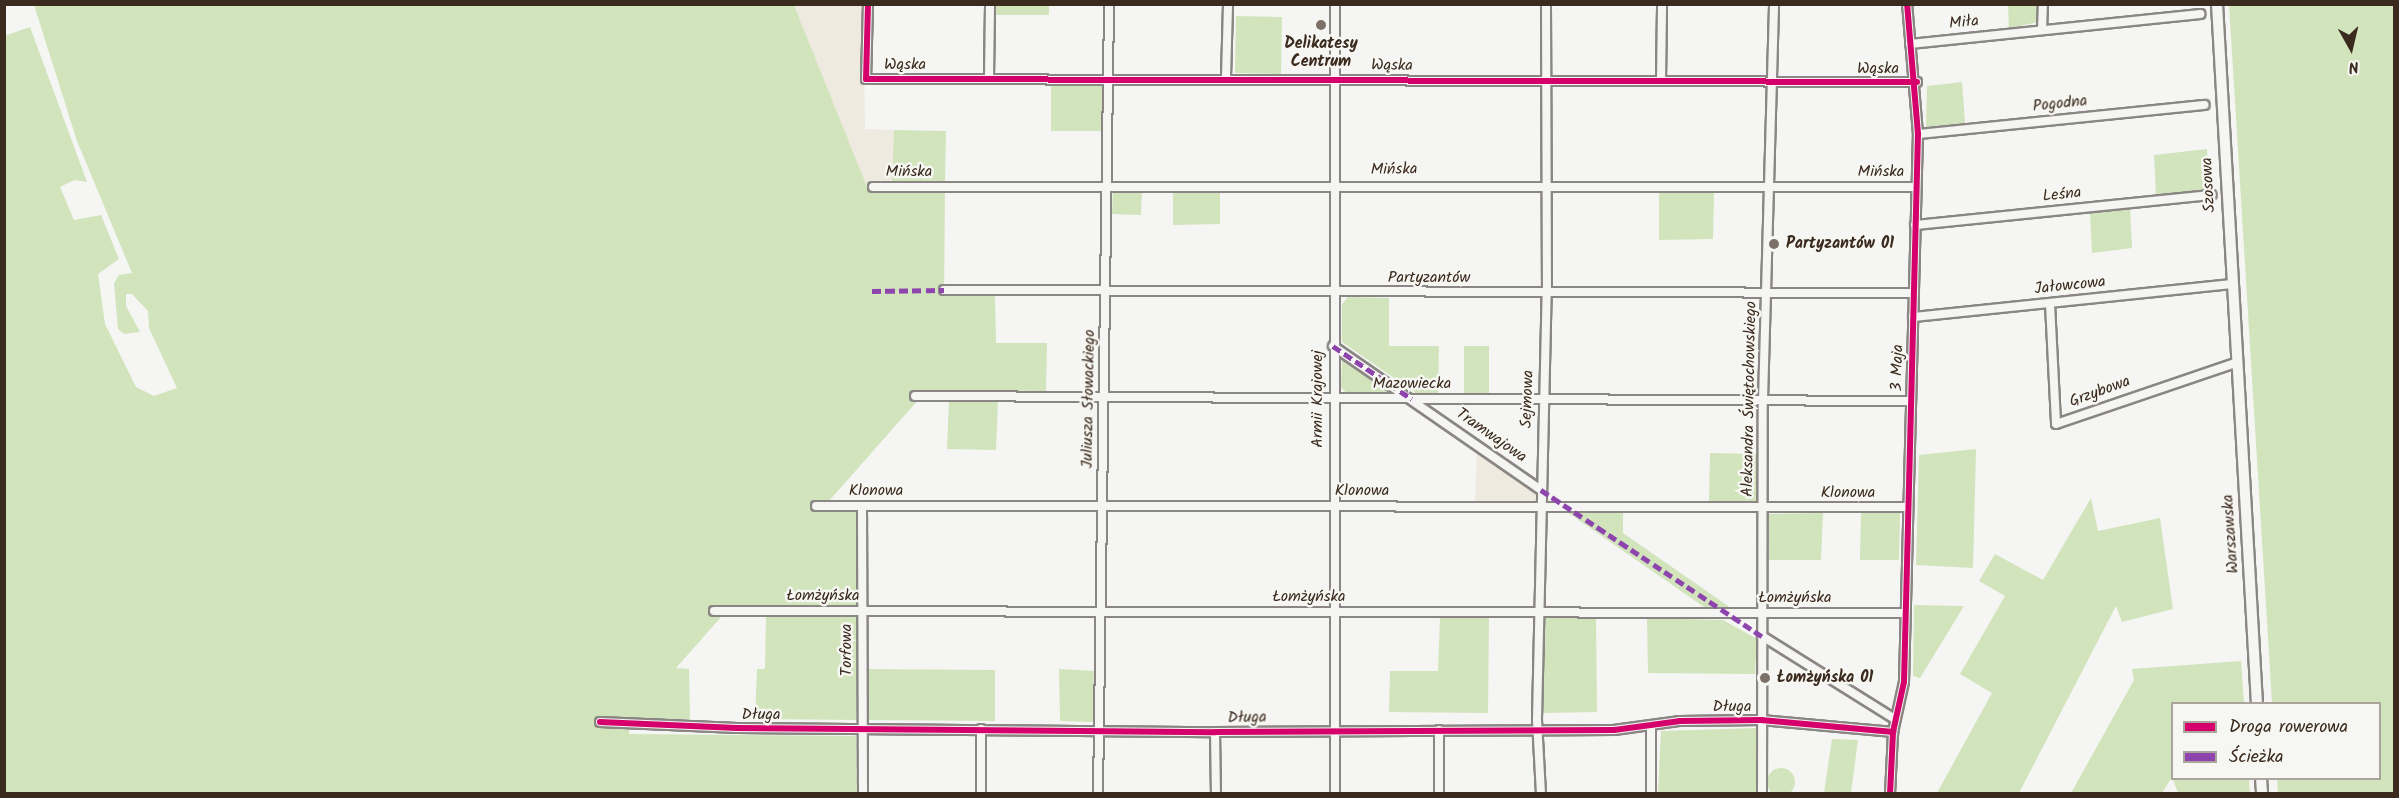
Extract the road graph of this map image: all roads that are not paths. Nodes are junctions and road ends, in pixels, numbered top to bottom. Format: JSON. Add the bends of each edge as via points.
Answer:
{"nodes":[{"id":1,"x":868,"y":4,"type":"edge"},
{"id":2,"x":990,"y":4,"type":"edge"},
{"id":3,"x":1109,"y":4,"type":"edge"},
{"id":4,"x":1228,"y":4,"type":"edge"},
{"id":5,"x":1335,"y":4,"type":"edge"},
{"id":6,"x":1546,"y":4,"type":"edge"},
{"id":7,"x":1662,"y":4,"type":"edge"},
{"id":8,"x":1774,"y":4,"type":"edge"},
{"id":9,"x":1907,"y":4,"type":"edge"},
{"id":10,"x":2043,"y":4,"type":"edge"},
{"id":11,"x":2217,"y":4,"type":"edge"},
{"id":12,"x":2200,"y":14,"type":"dead end"},
{"id":13,"x":2043,"y":30,"type":"junction"},
{"id":14,"x":1910,"y":44,"type":"junction"},
{"id":15,"x":1107,"y":77,"type":"junction"},
{"id":16,"x":1226,"y":77,"type":"junction"},
{"id":17,"x":989,"y":78,"type":"junction"},
{"id":18,"x":1335,"y":79,"type":"junction"},
{"id":19,"x":1661,"y":80,"type":"junction"},
{"id":20,"x":1545,"y":81,"type":"junction"},
{"id":21,"x":1772,"y":81,"type":"junction"},
{"id":22,"x":1917,"y":82,"type":"junction"},
{"id":23,"x":2205,"y":105,"type":"dead end"},
{"id":24,"x":1918,"y":134,"type":"junction"},
{"id":25,"x":1545,"y":184,"type":"junction"},
{"id":26,"x":1106,"y":185,"type":"junction"},
{"id":27,"x":1333,"y":186,"type":"junction"},
{"id":28,"x":873,"y":187,"type":"dead end"},
{"id":29,"x":1769,"y":187,"type":"junction"},
{"id":30,"x":1916,"y":187,"type":"junction"},
{"id":31,"x":2211,"y":195,"type":"dead end"},
{"id":32,"x":1915,"y":225,"type":"junction"},
{"id":33,"x":2230,"y":284,"type":"junction"},
{"id":34,"x":944,"y":290,"type":"dead end"},
{"id":35,"x":1106,"y":291,"type":"junction"},
{"id":36,"x":1766,"y":291,"type":"junction"},
{"id":37,"x":1334,"y":293,"type":"junction"},
{"id":38,"x":1547,"y":293,"type":"junction"},
{"id":39,"x":1914,"y":293,"type":"junction"},
{"id":40,"x":2050,"y":303,"type":"junction"},
{"id":41,"x":1913,"y":317,"type":"junction"},
{"id":42,"x":1334,"y":346,"type":"junction"},
{"id":43,"x":2235,"y":363,"type":"junction"},
{"id":44,"x":915,"y":396,"type":"dead end"},
{"id":45,"x":1542,"y":398,"type":"junction"},
{"id":46,"x":1104,"y":399,"type":"junction"},
{"id":47,"x":1333,"y":399,"type":"junction"},
{"id":48,"x":1412,"y":399,"type":"junction"},
{"id":49,"x":1763,"y":400,"type":"junction"},
{"id":50,"x":1910,"y":401,"type":"junction"},
{"id":51,"x":1541,"y":490,"type":"junction"},
{"id":52,"x":816,"y":506,"type":"dead end"},
{"id":53,"x":862,"y":506,"type":"junction"},
{"id":54,"x":1333,"y":506,"type":"junction"},
{"id":55,"x":1541,"y":506,"type":"junction"},
{"id":56,"x":1102,"y":507,"type":"junction"},
{"id":57,"x":1908,"y":507,"type":"junction"},
{"id":58,"x":1763,"y":508,"type":"junction"},
{"id":59,"x":714,"y":611,"type":"dead end"},
{"id":60,"x":862,"y":611,"type":"junction"},
{"id":61,"x":1099,"y":612,"type":"junction"},
{"id":62,"x":1334,"y":612,"type":"junction"},
{"id":63,"x":1762,"y":613,"type":"junction"},
{"id":64,"x":1905,"y":613,"type":"junction"},
{"id":65,"x":1540,"y":614,"type":"junction"},
{"id":66,"x":1762,"y":636,"type":"junction"},
{"id":67,"x":2257,"y":702,"type":"edge"},
{"id":68,"x":1895,"y":719,"type":"junction"},
{"id":69,"x":1761,"y":720,"type":"junction"},
{"id":70,"x":600,"y":722,"type":"dead end"},
{"id":71,"x":1651,"y":725,"type":"junction"},
{"id":72,"x":862,"y":729,"type":"junction"},
{"id":73,"x":981,"y":729,"type":"junction"},
{"id":74,"x":1096,"y":730,"type":"junction"},
{"id":75,"x":1334,"y":730,"type":"junction"},
{"id":76,"x":1439,"y":730,"type":"junction"},
{"id":77,"x":1541,"y":730,"type":"junction"},
{"id":78,"x":1215,"y":732,"type":"junction"},
{"id":79,"x":1893,"y":732,"type":"junction"},
{"id":80,"x":863,"y":794,"type":"edge"},
{"id":81,"x":981,"y":794,"type":"edge"},
{"id":82,"x":1098,"y":794,"type":"edge"},
{"id":83,"x":1216,"y":794,"type":"edge"},
{"id":84,"x":1335,"y":794,"type":"edge"},
{"id":85,"x":1439,"y":794,"type":"edge"},
{"id":86,"x":1541,"y":794,"type":"edge"},
{"id":87,"x":1651,"y":794,"type":"edge"},
{"id":88,"x":1762,"y":794,"type":"edge"},
{"id":89,"x":1890,"y":794,"type":"edge"}],
"edges":[{"from":1,"to":17,"type":"street","name":"Wąska","via":[[866,79]]},
{"from":2,"to":17,"type":"street"},
{"from":3,"to":15,"type":"street","name":"Juliusza Słowackiego"},
{"from":4,"to":16,"type":"street"},
{"from":5,"to":18,"type":"street","name":"Armii Krajowej"},
{"from":6,"to":20,"type":"street","name":"Sejmowa"},
{"from":7,"to":19,"type":"street"},
{"from":8,"to":21,"type":"street","name":"Aleksandra Świętochowskiego"},
{"from":9,"to":14,"type":"street","name":"3 Maja"},
{"from":10,"to":13,"type":"street"},
{"from":11,"to":33,"type":"main road","name":"Szosowa"},
{"from":12,"to":13,"type":"street","name":"Miła"},
{"from":13,"to":14,"type":"street","name":"Miła"},
{"from":14,"to":22,"type":"street","name":"3 Maja"},
{"from":15,"to":16,"type":"street","name":"Wąska"},
{"from":15,"to":17,"type":"street","name":"Wąska"},
{"from":15,"to":26,"type":"street","name":"Juliusza Słowackiego"},
{"from":16,"to":18,"type":"street","name":"Wąska"},
{"from":18,"to":20,"type":"street","name":"Wąska"},
{"from":18,"to":27,"type":"street","name":"Armii Krajowej"},
{"from":19,"to":20,"type":"street","name":"Wąska"},
{"from":19,"to":21,"type":"street","name":"Wąska"},
{"from":20,"to":25,"type":"street","name":"Sejmowa"},
{"from":21,"to":22,"type":"street","name":"Wąska"},
{"from":21,"to":29,"type":"street","name":"Aleksandra Świętochowskiego"},
{"from":22,"to":24,"type":"street","name":"3 Maja"},
{"from":23,"to":24,"type":"street","name":"Pogodna"},
{"from":24,"to":30,"type":"street","name":"3 Maja"},
{"from":25,"to":27,"type":"street","name":"Mińska"},
{"from":25,"to":29,"type":"street","name":"Mińska"},
{"from":25,"to":38,"type":"street","name":"Sejmowa"},
{"from":26,"to":27,"type":"street","name":"Mińska"},
{"from":26,"to":28,"type":"street","name":"Mińska"},
{"from":26,"to":35,"type":"street","name":"Juliusza Słowackiego"},
{"from":27,"to":37,"type":"street","name":"Armii Krajowej"},
{"from":29,"to":30,"type":"street","name":"Mińska"},
{"from":29,"to":36,"type":"street","name":"Aleksandra Świętochowskiego"},
{"from":30,"to":32,"type":"street","name":"3 Maja"},
{"from":31,"to":32,"type":"street","name":"Leśna"},
{"from":32,"to":39,"type":"street","name":"3 Maja"},
{"from":33,"to":40,"type":"street","name":"Jałowcowa"},
{"from":33,"to":43,"type":"main road","name":"Szosowa"},
{"from":34,"to":35,"type":"street","name":"Partyzantów"},
{"from":35,"to":37,"type":"street","name":"Partyzantów"},
{"from":35,"to":46,"type":"street","name":"Juliusza Słowackiego"},
{"from":36,"to":38,"type":"street","name":"Partyzantów"},
{"from":36,"to":39,"type":"street","name":"Partyzantów"},
{"from":36,"to":49,"type":"street","name":"Aleksandra Świętochowskiego"},
{"from":37,"to":38,"type":"street","name":"Partyzantów"},
{"from":37,"to":42,"type":"street","name":"Armii Krajowej"},
{"from":38,"to":45,"type":"street","name":"Sejmowa"},
{"from":39,"to":41,"type":"street","name":"3 Maja"},
{"from":40,"to":41,"type":"street","name":"Jałowcowa"},
{"from":40,"to":43,"type":"street","name":"Grzybowa","via":[[2056,424]]},
{"from":41,"to":50,"type":"street","name":"3 Maja"},
{"from":42,"to":47,"type":"street","name":"Armii Krajowej"},
{"from":42,"to":48,"type":"street","name":"Tramwajowa"},
{"from":43,"to":67,"type":"main road","name":"Warszawska"},
{"from":44,"to":46,"type":"street","name":"Mazowiecka"},
{"from":45,"to":48,"type":"street","name":"Mazowiecka"},
{"from":45,"to":49,"type":"street","name":"Mazowiecka"},
{"from":45,"to":51,"type":"street","name":"Sejmowa"},
{"from":46,"to":47,"type":"street","name":"Mazowiecka"},
{"from":46,"to":56,"type":"street","name":"Juliusza Słowackiego"},
{"from":47,"to":48,"type":"street","name":"Mazowiecka"},
{"from":47,"to":54,"type":"street","name":"Armii Krajowej"},
{"from":48,"to":51,"type":"street","name":"Tramwajowa"},
{"from":49,"to":50,"type":"street","name":"Mazowiecka"},
{"from":49,"to":58,"type":"street","name":"Aleksandra Świętochowskiego"},
{"from":50,"to":57,"type":"street","name":"3 Maja"},
{"from":51,"to":55,"type":"street","name":"Sejmowa"},
{"from":52,"to":53,"type":"street","name":"Klonowa"},
{"from":53,"to":56,"type":"street","name":"Klonowa"},
{"from":53,"to":60,"type":"street","name":"Torfowa"},
{"from":54,"to":55,"type":"street","name":"Klonowa"},
{"from":54,"to":56,"type":"street","name":"Klonowa"},
{"from":54,"to":62,"type":"street","name":"Armii Krajowej"},
{"from":55,"to":58,"type":"street","name":"Klonowa"},
{"from":55,"to":65,"type":"street","name":"Sejmowa"},
{"from":56,"to":61,"type":"street","name":"Juliusza Słowackiego"},
{"from":57,"to":58,"type":"street","name":"Klonowa"},
{"from":57,"to":64,"type":"street","name":"3 Maja"},
{"from":58,"to":63,"type":"street","name":"Aleksandra Świętochowskiego"},
{"from":59,"to":60,"type":"street","name":"Łomżyńska"},
{"from":60,"to":61,"type":"street","name":"Łomżyńska"},
{"from":60,"to":72,"type":"street","name":"Torfowa"},
{"from":61,"to":62,"type":"street","name":"Łomżyńska"},
{"from":61,"to":74,"type":"street","name":"Juliusza Słowackiego"},
{"from":62,"to":65,"type":"street","name":"Łomżyńska"},
{"from":62,"to":75,"type":"street","name":"Armii Krajowej"},
{"from":63,"to":64,"type":"street","name":"Łomżyńska"},
{"from":63,"to":65,"type":"street","name":"Łomżyńska"},
{"from":63,"to":66,"type":"street","name":"Aleksandra Świętochowskiego"},
{"from":64,"to":68,"type":"street","name":"3 Maja","via":[[1903,694]]},
{"from":65,"to":77,"type":"street","name":"Sejmowa"},
{"from":66,"to":68,"type":"street"},
{"from":66,"to":69,"type":"street","name":"Aleksandra Świętochowskiego"},
{"from":68,"to":79,"type":"street","name":"3 Maja"},
{"from":69,"to":71,"type":"street","name":"Długa"},
{"from":69,"to":79,"type":"street","name":"Długa"},
{"from":69,"to":88,"type":"street","name":"Aleksandra Świętochowskiego"},
{"from":70,"to":72,"type":"street","name":"Długa"},
{"from":71,"to":77,"type":"street","name":"Długa"},
{"from":71,"to":87,"type":"street"},
{"from":72,"to":73,"type":"street","name":"Długa"},
{"from":72,"to":80,"type":"street","name":"Torfowa"},
{"from":73,"to":74,"type":"street","name":"Długa"},
{"from":73,"to":81,"type":"street"},
{"from":74,"to":78,"type":"street","name":"Długa"},
{"from":74,"to":82,"type":"street","name":"Juliusza Słowackiego"},
{"from":75,"to":76,"type":"street","name":"Długa"},
{"from":75,"to":78,"type":"street","name":"Długa"},
{"from":75,"to":84,"type":"street","name":"Armii Krajowej"},
{"from":76,"to":77,"type":"street","name":"Długa"},
{"from":76,"to":85,"type":"street"},
{"from":77,"to":86,"type":"street","name":"Sejmowa"},
{"from":78,"to":83,"type":"street"},
{"from":79,"to":89,"type":"street","name":"3 Maja"}]}
